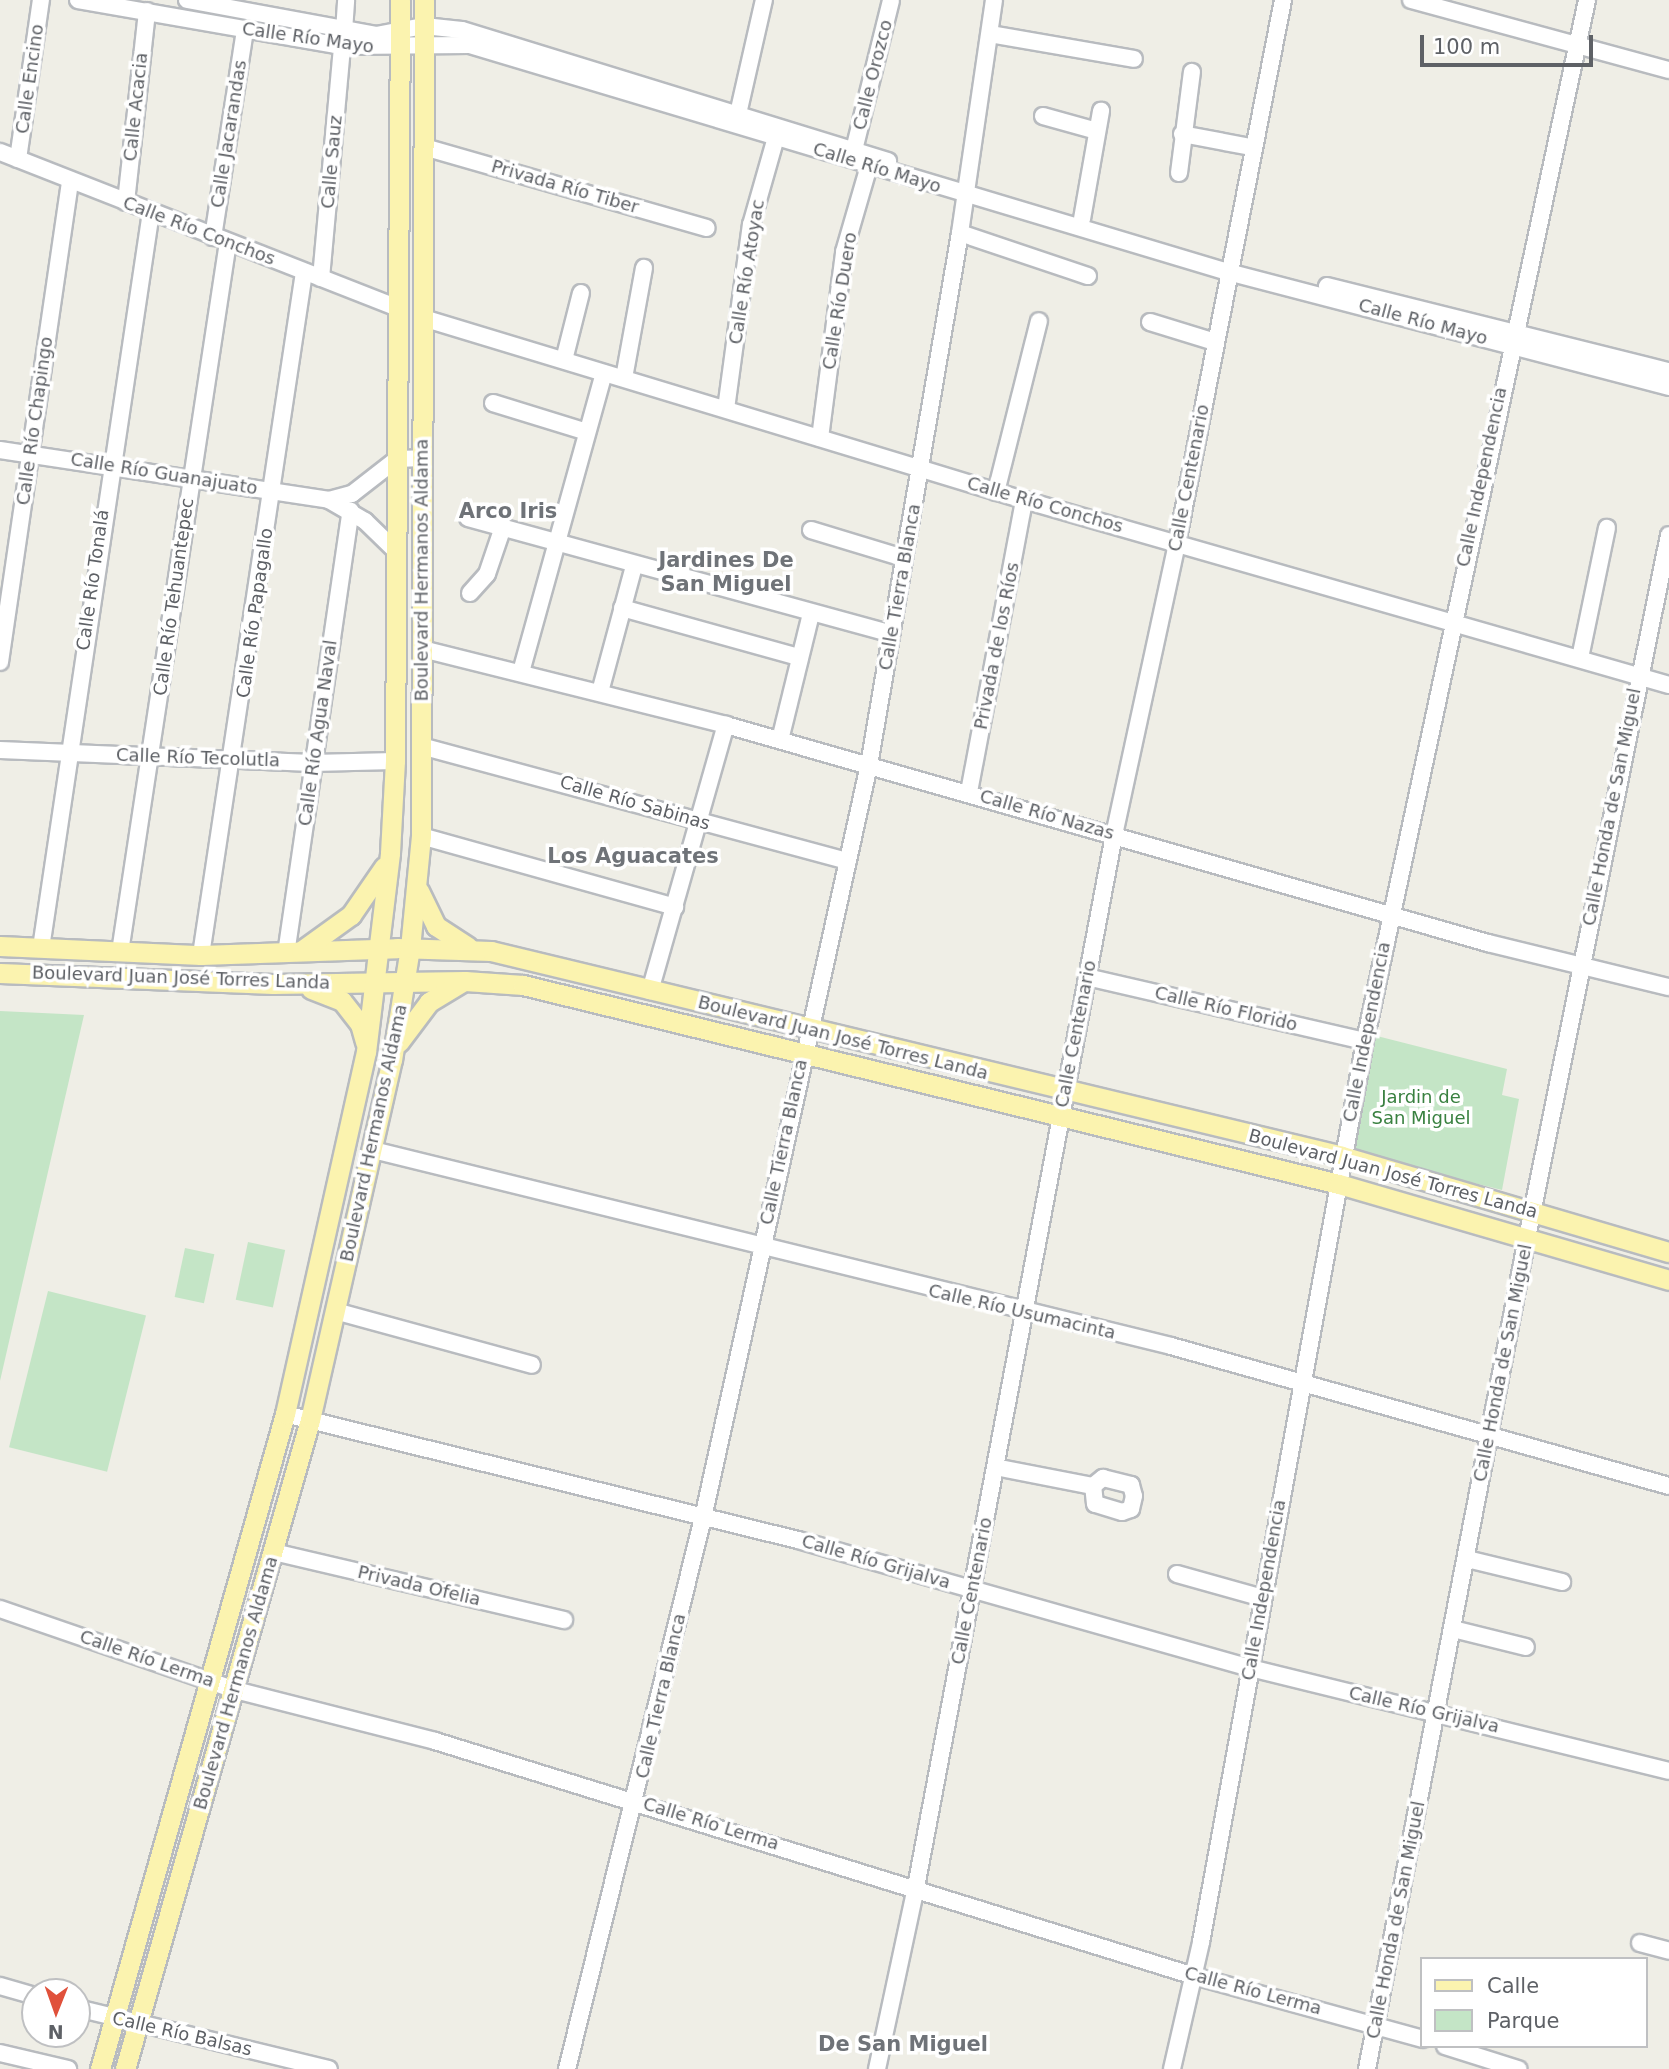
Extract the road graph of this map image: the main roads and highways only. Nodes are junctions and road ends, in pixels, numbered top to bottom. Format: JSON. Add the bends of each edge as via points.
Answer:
{"nodes":[{"id":1,"x":400,"y":0,"type":"edge"},
{"id":2,"x":424,"y":0,"type":"edge"},
{"id":3,"x":390,"y":853,"type":"junction"},
{"id":4,"x":418,"y":886,"type":"junction"},
{"id":5,"x":0,"y":946,"type":"edge"},
{"id":6,"x":380,"y":948,"type":"junction"},
{"id":7,"x":410,"y":948,"type":"junction"},
{"id":8,"x":474,"y":949,"type":"junction"},
{"id":9,"x":291,"y":954,"type":"junction"},
{"id":10,"x":0,"y":973,"type":"edge"},
{"id":11,"x":465,"y":981,"type":"junction"},
{"id":12,"x":375,"y":982,"type":"junction"},
{"id":13,"x":405,"y":982,"type":"junction"},
{"id":14,"x":286,"y":984,"type":"junction"},
{"id":15,"x":366,"y":1052,"type":"junction"},
{"id":16,"x":393,"y":1059,"type":"junction"},
{"id":17,"x":1669,"y":1252,"type":"edge"},
{"id":18,"x":1669,"y":1280,"type":"edge"},
{"id":19,"x":100,"y":2069,"type":"edge"},
{"id":20,"x":125,"y":2069,"type":"edge"}],
"edges":[{"from":1,"to":3,"type":"main road","name":"Boulevard Hermanos Aldama","via":[[395,761]]},
{"from":2,"to":4,"type":"main road","name":"Boulevard Hermanos Aldama"},
{"from":3,"to":6,"type":"main road","name":"Boulevard Hermanos Aldama"},
{"from":3,"to":9,"type":"main road","via":[[374,887],[351,915]]},
{"from":4,"to":7,"type":"main road","name":"Boulevard Hermanos Aldama"},
{"from":4,"to":8,"type":"main road","via":[[436,926]]},
{"from":5,"to":9,"type":"main road","name":"Boulevard Juan José Torres Landa"},
{"from":6,"to":7,"type":"main road","name":"Boulevard Juan José Torres Landa"},
{"from":6,"to":9,"type":"main road","name":"Boulevard Juan José Torres Landa"},
{"from":6,"to":12,"type":"main road","name":"Boulevard Hermanos Aldama"},
{"from":7,"to":8,"type":"main road","name":"Boulevard Juan José Torres Landa"},
{"from":7,"to":13,"type":"main road","name":"Boulevard Hermanos Aldama"},
{"from":8,"to":17,"type":"main road","name":"Boulevard Juan José Torres Landa","via":[[1342,1156]]},
{"from":10,"to":14,"type":"main road","name":"Boulevard Juan José Torres Landa"},
{"from":11,"to":13,"type":"main road","name":"Boulevard Juan José Torres Landa"},
{"from":11,"to":16,"type":"main road","via":[[419,1011]]},
{"from":11,"to":18,"type":"main road","name":"Boulevard Juan José Torres Landa","via":[[523,985],[1339,1184]]},
{"from":12,"to":13,"type":"main road","name":"Boulevard Juan José Torres Landa"},
{"from":12,"to":14,"type":"main road","name":"Boulevard Juan José Torres Landa"},
{"from":12,"to":15,"type":"main road","name":"Boulevard Hermanos Aldama"},
{"from":13,"to":16,"type":"main road","name":"Boulevard Hermanos Aldama"},
{"from":14,"to":15,"type":"main road","via":[[342,1001],[360,1024]]},
{"from":15,"to":19,"type":"main road","name":"Boulevard Hermanos Aldama","via":[[285,1414]]},
{"from":16,"to":20,"type":"main road","name":"Boulevard Hermanos Aldama","via":[[310,1420]]}]}
